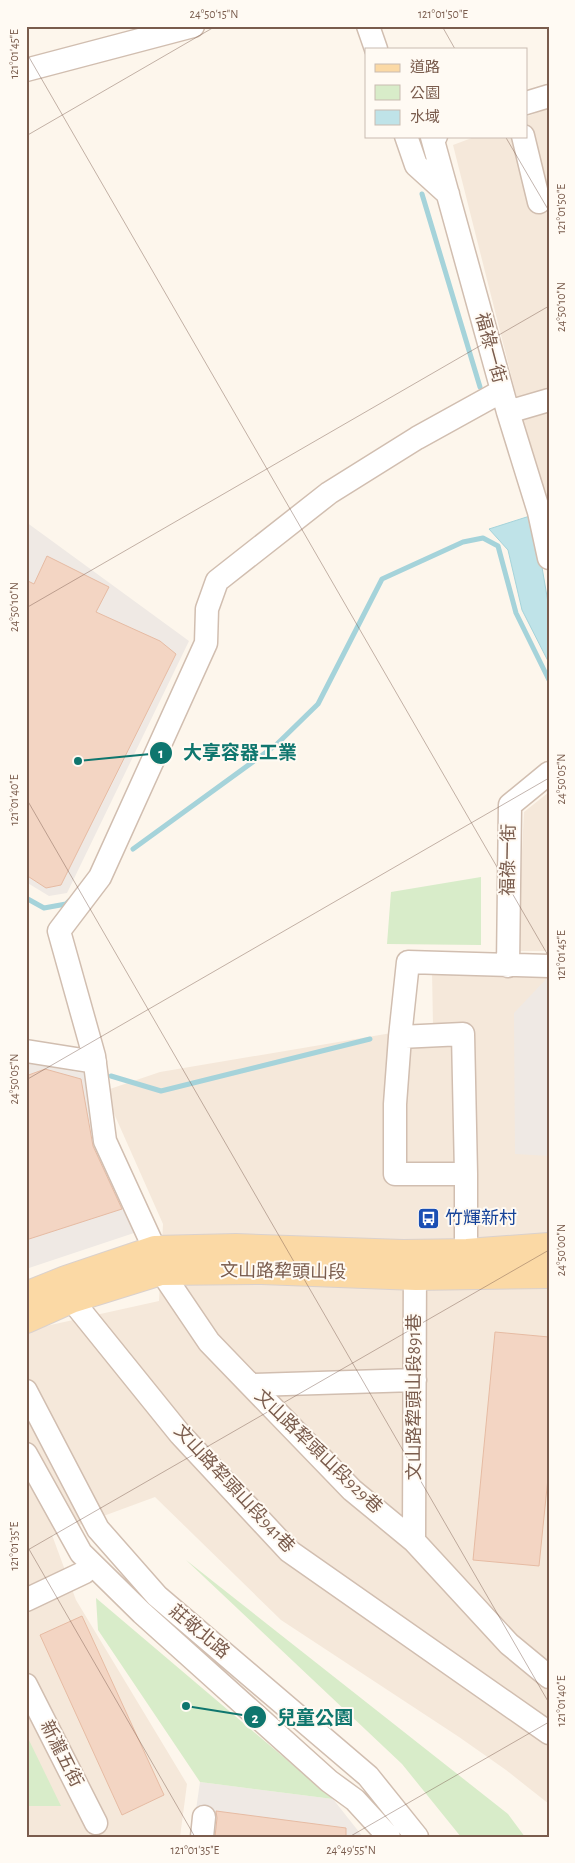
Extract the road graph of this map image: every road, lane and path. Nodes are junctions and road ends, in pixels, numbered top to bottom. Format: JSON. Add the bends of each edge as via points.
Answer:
{"nodes":[{"id":1,"x":193,"y":26,"type":"edge"},
{"id":2,"x":368,"y":26,"type":"edge"},
{"id":3,"x":376,"y":48,"type":"edge"},
{"id":4,"x":26,"y":70,"type":"edge"},
{"id":5,"x":549,"y":96,"type":"edge"},
{"id":6,"x":528,"y":102,"type":"edge"},
{"id":7,"x":407,"y":138,"type":"edge"},
{"id":8,"x":434,"y":138,"type":"edge"},
{"id":9,"x":524,"y":138,"type":"edge"},
{"id":10,"x":448,"y":194,"type":"junction"},
{"id":11,"x":539,"y":202,"type":"dead end"},
{"id":12,"x":549,"y":400,"type":"edge"},
{"id":13,"x":505,"y":401,"type":"junction"},
{"id":14,"x":549,"y":558,"type":"edge"},
{"id":15,"x":549,"y":773,"type":"edge"},
{"id":16,"x":508,"y":966,"type":"junction"},
{"id":17,"x":549,"y":966,"type":"edge"},
{"id":18,"x":400,"y":1036,"type":"junction"},
{"id":19,"x":26,"y":1051,"type":"edge"},
{"id":20,"x":95,"y":1062,"type":"junction"},
{"id":21,"x":466,"y":1174,"type":"junction"},
{"id":22,"x":549,"y":1247,"type":"edge"},
{"id":23,"x":158,"y":1260,"type":"junction"},
{"id":24,"x":466,"y":1264,"type":"junction"},
{"id":25,"x":415,"y":1265,"type":"junction"},
{"id":26,"x":549,"y":1274,"type":"edge"},
{"id":27,"x":26,"y":1296,"type":"edge"},
{"id":28,"x":70,"y":1299,"type":"junction"},
{"id":29,"x":26,"y":1319,"type":"edge"},
{"id":30,"x":415,"y":1380,"type":"junction"},
{"id":31,"x":251,"y":1386,"type":"junction"},
{"id":32,"x":26,"y":1391,"type":"edge"},
{"id":33,"x":26,"y":1454,"type":"edge"},
{"id":34,"x":414,"y":1541,"type":"junction"},
{"id":35,"x":85,"y":1572,"type":"dead end"},
{"id":36,"x":26,"y":1600,"type":"edge"},
{"id":37,"x":549,"y":1678,"type":"edge"},
{"id":38,"x":26,"y":1685,"type":"edge"},
{"id":39,"x":549,"y":1734,"type":"edge"},
{"id":40,"x":96,"y":1822,"type":"dead end"},
{"id":41,"x":388,"y":1837,"type":"edge"},
{"id":42,"x":417,"y":1837,"type":"edge"}],
"edges":[{"from":1,"to":4,"type":"street"},
{"from":2,"to":3,"type":"street"},
{"from":5,"to":6,"type":"street"},
{"from":7,"to":10,"type":"street","via":[[416,165]]},
{"from":8,"to":10,"type":"street","name":"福祿一街"},
{"from":9,"to":11,"type":"street"},
{"from":10,"to":13,"type":"street","name":"福祿一街"},
{"from":12,"to":13,"type":"street"},
{"from":13,"to":14,"type":"street","name":"福祿一街","via":[[539,512]]},
{"from":13,"to":20,"type":"street","name":"文山路犂頭山段929巷","via":[[417,438],[328,493],[217,581],[207,609],[206,643],[100,876],[59,931]]},
{"from":15,"to":16,"type":"street","name":"福祿一街","via":[[510,805]]},
{"from":16,"to":17,"type":"street"},
{"from":16,"to":18,"type":"street","via":[[408,962]]},
{"from":18,"to":21,"type":"street","via":[[463,1034]]},
{"from":18,"to":21,"type":"street","via":[[395,1174]]},
{"from":19,"to":20,"type":"street"},
{"from":20,"to":23,"type":"street","name":"文山路犂頭山段929巷","via":[[105,1141]]},
{"from":21,"to":24,"type":"street"},
{"from":22,"to":24,"type":"main road","name":"文山路犂頭山段"},
{"from":23,"to":25,"type":"main road","name":"文山路犂頭山段","via":[[236,1248]]},
{"from":23,"to":27,"type":"main road","name":"文山路犂頭山段","via":[[66,1280]]},
{"from":23,"to":28,"type":"main road","name":"文山路犂頭山段"},
{"from":23,"to":31,"type":"street","name":"文山路犂頭山段929巷","via":[[209,1342]]},
{"from":24,"to":25,"type":"main road","name":"文山路犂頭山段"},
{"from":24,"to":26,"type":"main road","name":"文山路犂頭山段"},
{"from":25,"to":30,"type":"street","name":"文山路犂頭山段891巷"},
{"from":28,"to":29,"type":"main road","name":"文山路犂頭山段"},
{"from":28,"to":39,"type":"street","name":"文山路犂頭山段941巷","via":[[180,1434],[289,1551]]},
{"from":30,"to":31,"type":"street"},
{"from":30,"to":34,"type":"street","name":"文山路犂頭山段891巷"},
{"from":31,"to":34,"type":"street","name":"文山路犂頭山段929巷","via":[[352,1490]]},
{"from":32,"to":42,"type":"street","name":"莊敬北路","via":[[98,1529],[157,1596],[368,1776]]},
{"from":33,"to":41,"type":"street","name":"莊敬北路","via":[[81,1553],[142,1613],[355,1800]]},
{"from":34,"to":37,"type":"street","name":"文山路犂頭山段929巷","via":[[509,1644]]},
{"from":35,"to":36,"type":"street"},
{"from":38,"to":40,"type":"street","name":"新瀧五街"}]}
